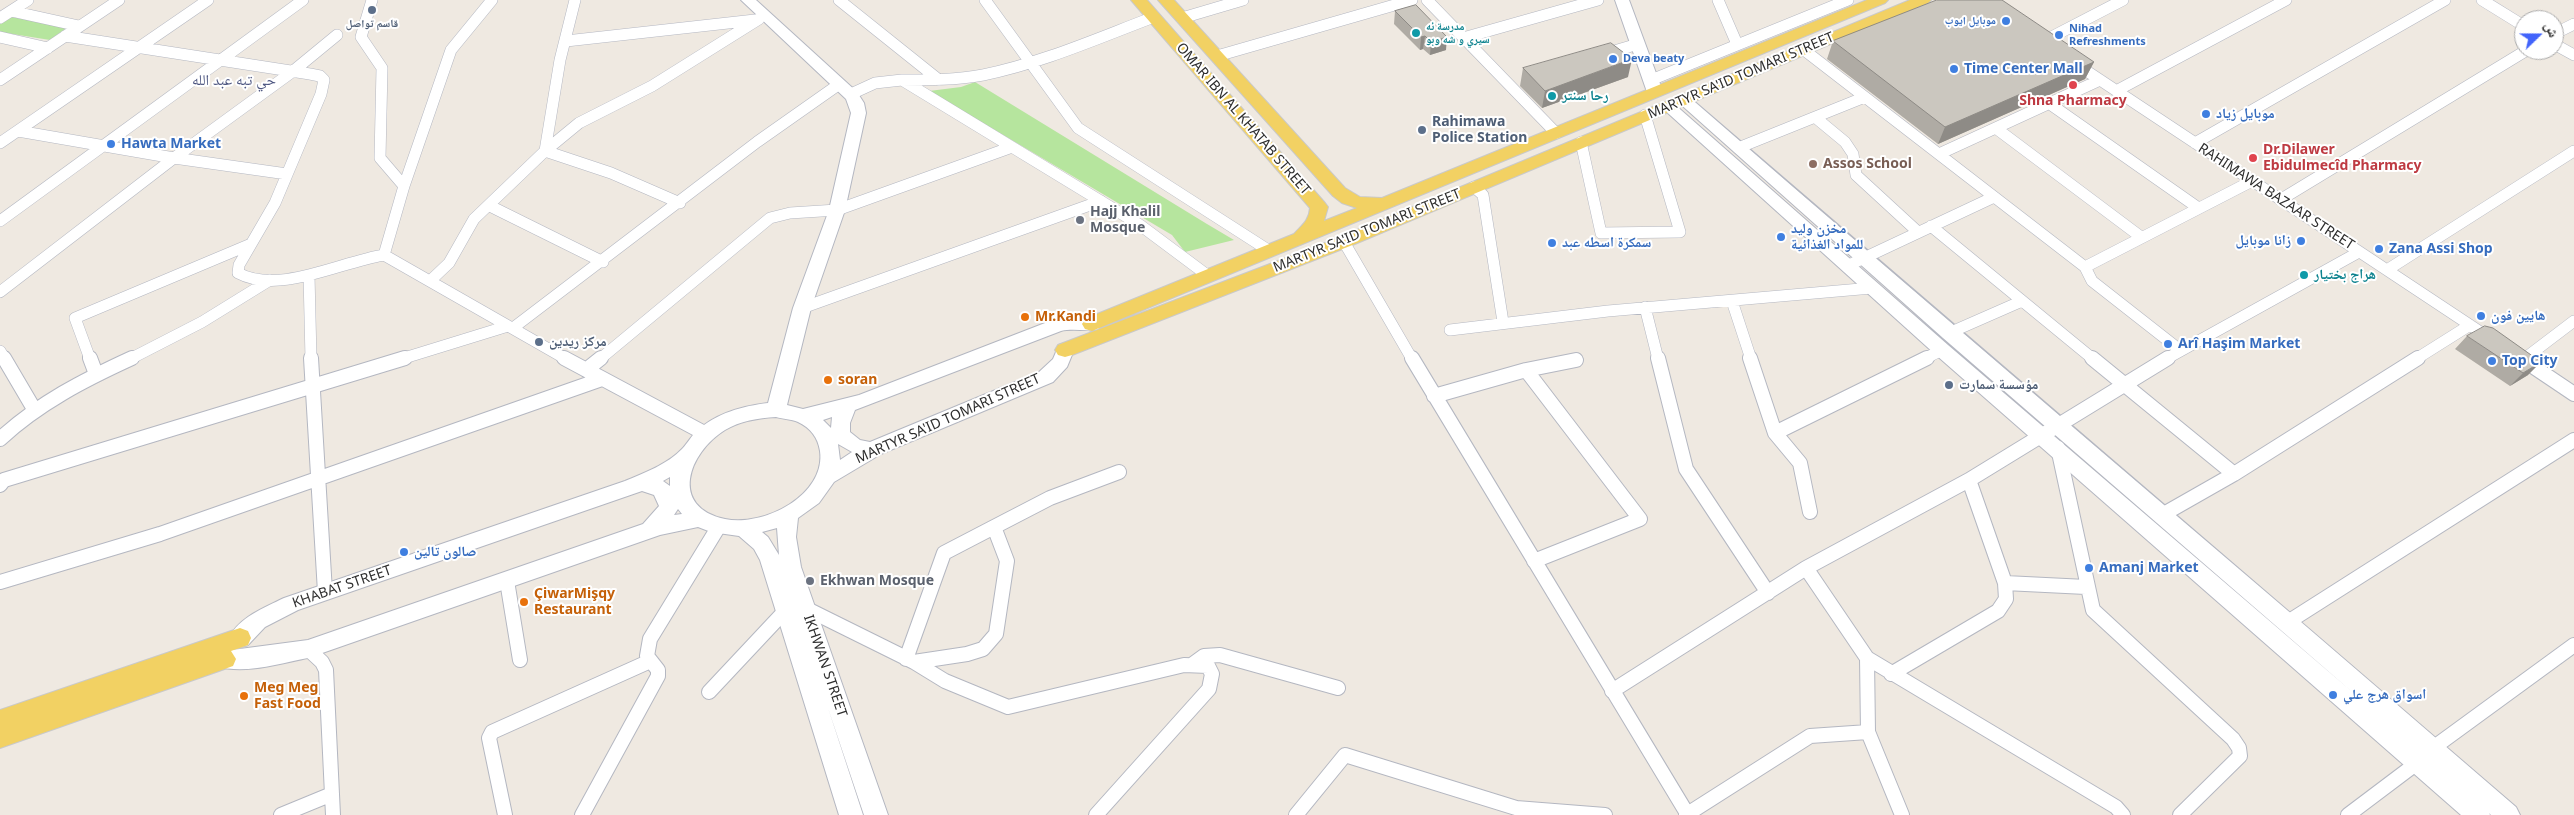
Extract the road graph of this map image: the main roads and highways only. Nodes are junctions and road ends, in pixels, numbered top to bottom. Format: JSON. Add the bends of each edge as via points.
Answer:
{"nodes":[{"id":1,"x":1139,"y":0,"type":"edge"},
{"id":2,"x":1166,"y":0,"type":"edge"},
{"id":3,"x":1880,"y":0,"type":"edge"},
{"id":4,"x":1923,"y":0,"type":"edge"},
{"id":5,"x":1672,"y":101,"type":"junction"},
{"id":6,"x":1270,"y":115,"type":"junction"},
{"id":7,"x":1248,"y":125,"type":"junction"},
{"id":8,"x":1550,"y":135,"type":"junction"},
{"id":9,"x":1514,"y":150,"type":"junction"},
{"id":10,"x":1558,"y":152,"type":"junction"},
{"id":11,"x":1530,"y":164,"type":"junction"},
{"id":12,"x":1344,"y":196,"type":"junction"},
{"id":13,"x":1390,"y":201,"type":"junction"},
{"id":14,"x":1319,"y":208,"type":"junction"},
{"id":15,"x":1297,"y":240,"type":"junction"},
{"id":16,"x":1092,"y":324,"type":"road end"},
{"id":17,"x":1065,"y":350,"type":"road end"},
{"id":18,"x":744,"y":528,"type":"road end"},
{"id":19,"x":765,"y":549,"type":"road end"},
{"id":20,"x":240,"y":638,"type":"road end"},
{"id":21,"x":308,"y":649,"type":"road end"},
{"id":22,"x":224,"y":659,"type":"joint"},
{"id":23,"x":0,"y":721,"type":"edge"},
{"id":24,"x":0,"y":737,"type":"edge"}],
"edges":[{"from":1,"to":7,"type":"main road","name":"OMAR IBN AL KHATAB STREET"},
{"from":2,"to":6,"type":"main road","name":"OMAR IBN AL KHATAB STREET"},
{"from":3,"to":5,"type":"main road","name":"MARTYR SA'ID TOMARI STREET"},
{"from":4,"to":5,"type":"main road","name":"MARTYR SA'ID TOMARI STREET"},
{"from":5,"to":8,"type":"main road","name":"MARTYR SA'ID TOMARI STREET"},
{"from":5,"to":10,"type":"main road","name":"MARTYR SA'ID TOMARI STREET","via":[[1646,116]]},
{"from":6,"to":7,"type":"main road"},
{"from":6,"to":12,"type":"main road","name":"OMAR IBN AL KHATAB STREET"},
{"from":7,"to":14,"type":"main road","name":"OMAR IBN AL KHATAB STREET"},
{"from":8,"to":9,"type":"main road","name":"MARTYR SA'ID TOMARI STREET"},
{"from":8,"to":10,"type":"main road","via":[[1538,143],[1540,148]]},
{"from":9,"to":11,"type":"main road","via":[[1529,150]]},
{"from":9,"to":13,"type":"main road","name":"MARTYR SA'ID TOMARI STREET"},
{"from":10,"to":11,"type":"main road","name":"MARTYR SA'ID TOMARI STREET"},
{"from":11,"to":17,"type":"main road","name":"MARTYR SA'ID TOMARI STREET","via":[[1344,242]]},
{"from":12,"to":13,"type":"main road","name":"OMAR IBN AL KHATAB STREET","via":[[1367,204]]},
{"from":12,"to":14,"type":"main road","via":[[1341,208],[1332,211]]},
{"from":13,"to":15,"type":"main road","name":"MARTYR SA'ID TOMARI STREET"},
{"from":14,"to":15,"type":"main road","name":"OMAR IBN AL KHATAB STREET","via":[[1314,226]]},
{"from":15,"to":16,"type":"main road","name":"MARTYR SA'ID TOMARI STREET"},
{"from":18,"to":19,"type":"main road","name":"IKHWAN STREET"},
{"from":20,"to":23,"type":"main road","name":"KHABAT STREET"},
{"from":21,"to":22,"type":"main road","via":[[274,656]]},
{"from":22,"to":24,"type":"main road"}]}
